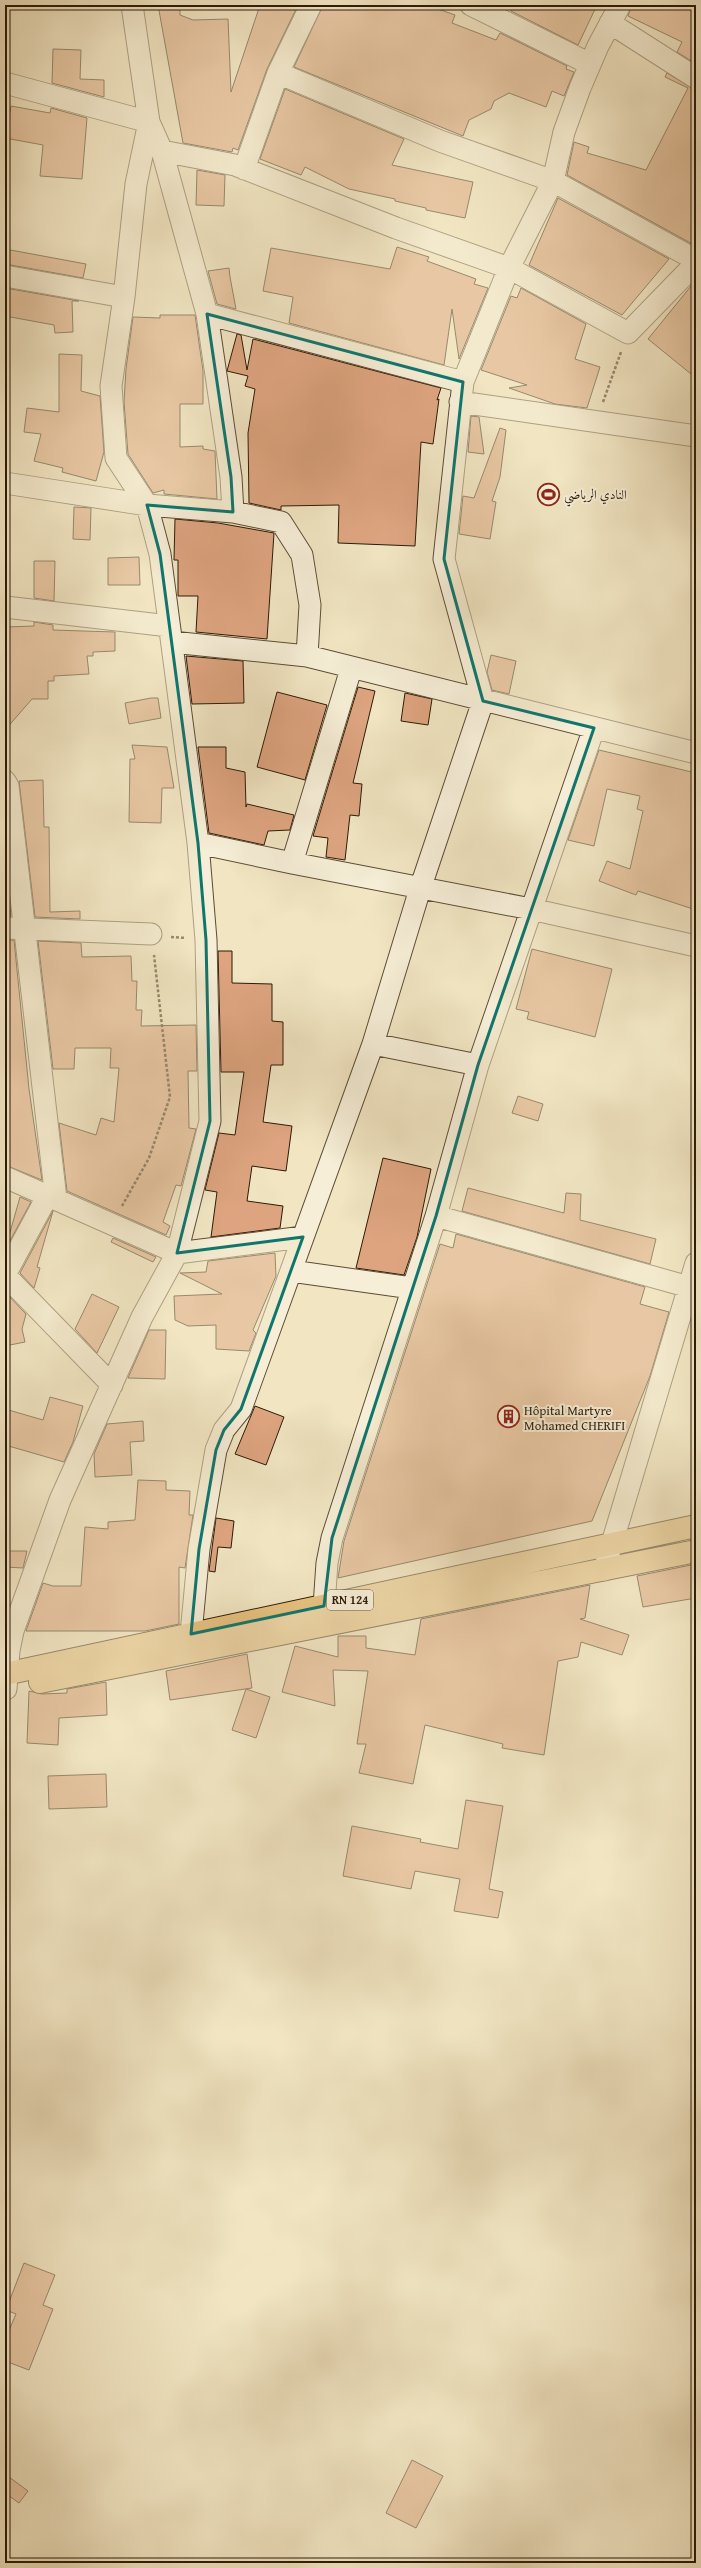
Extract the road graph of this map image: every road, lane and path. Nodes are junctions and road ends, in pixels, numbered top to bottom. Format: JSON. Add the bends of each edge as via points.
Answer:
{"nodes":[{"id":1,"x":132,"y":5,"type":"edge"},
{"id":2,"x":311,"y":5,"type":"edge"},
{"id":3,"x":471,"y":5,"type":"edge"},
{"id":4,"x":620,"y":5,"type":"edge"},
{"id":5,"x":610,"y":23,"type":"junction"},
{"id":6,"x":590,"y":64,"type":"junction"},
{"id":7,"x":278,"y":73,"type":"junction"},
{"id":8,"x":696,"y":78,"type":"edge"},
{"id":9,"x":5,"y":83,"type":"edge"},
{"id":10,"x":149,"y":122,"type":"junction"},
{"id":11,"x":162,"y":151,"type":"junction"},
{"id":12,"x":244,"y":169,"type":"junction"},
{"id":13,"x":553,"y":181,"type":"junction"},
{"id":14,"x":696,"y":262,"type":"edge"},
{"id":15,"x":509,"y":268,"type":"junction"},
{"id":16,"x":5,"y":276,"type":"edge"},
{"id":17,"x":124,"y":297,"type":"junction"},
{"id":18,"x":207,"y":314,"type":"junction"},
{"id":19,"x":628,"y":333,"type":"junction"},
{"id":20,"x":461,"y":392,"type":"junction"},
{"id":21,"x":596,"y":422,"type":"junction"},
{"id":22,"x":696,"y":436,"type":"edge"},
{"id":23,"x":5,"y":483,"type":"edge"},
{"id":24,"x":147,"y":505,"type":"junction"},
{"id":25,"x":234,"y":512,"type":"junction"},
{"id":26,"x":5,"y":607,"type":"edge"},
{"id":27,"x":171,"y":634,"type":"junction"},
{"id":28,"x":307,"y":656,"type":"junction"},
{"id":29,"x":351,"y":668,"type":"junction"},
{"id":30,"x":483,"y":701,"type":"junction"},
{"id":31,"x":594,"y":728,"type":"junction"},
{"id":32,"x":696,"y":753,"type":"edge"},
{"id":33,"x":5,"y":781,"type":"edge"},
{"id":34,"x":198,"y":843,"type":"junction"},
{"id":35,"x":292,"y":863,"type":"junction"},
{"id":36,"x":420,"y":888,"type":"junction"},
{"id":37,"x":530,"y":909,"type":"junction"},
{"id":38,"x":15,"y":930,"type":"edge"},
{"id":39,"x":151,"y":934,"type":"junction"},
{"id":40,"x":206,"y":940,"type":"junction"},
{"id":41,"x":696,"y":946,"type":"edge"},
{"id":42,"x":374,"y":1044,"type":"junction"},
{"id":43,"x":478,"y":1065,"type":"junction"},
{"id":44,"x":5,"y":1177,"type":"edge"},
{"id":45,"x":52,"y":1197,"type":"junction"},
{"id":46,"x":436,"y":1216,"type":"junction"},
{"id":47,"x":112,"y":1224,"type":"junction"},
{"id":48,"x":304,"y":1237,"type":"junction"},
{"id":49,"x":177,"y":1253,"type":"junction"},
{"id":50,"x":696,"y":1262,"type":"edge"},
{"id":51,"x":291,"y":1271,"type":"junction"},
{"id":52,"x":5,"y":1275,"type":"edge"},
{"id":53,"x":689,"y":1287,"type":"junction"},
{"id":54,"x":412,"y":1288,"type":"junction"},
{"id":55,"x":112,"y":1385,"type":"junction"},
{"id":56,"x":696,"y":1526,"type":"edge"},
{"id":57,"x":612,"y":1543,"type":"junction"},
{"id":58,"x":696,"y":1551,"type":"edge"},
{"id":59,"x":604,"y":1570,"type":"junction"},
{"id":60,"x":324,"y":1606,"type":"junction"},
{"id":61,"x":191,"y":1634,"type":"junction"},
{"id":62,"x":6,"y":1682,"type":"edge"}],
"edges":[{"from":1,"to":10,"type":"street"},
{"from":2,"to":7,"type":"street"},
{"from":3,"to":6,"type":"street"},
{"from":4,"to":5,"type":"street"},
{"from":5,"to":6,"type":"street"},
{"from":5,"to":8,"type":"street"},
{"from":6,"to":13,"type":"street","via":[[564,132]]},
{"from":7,"to":12,"type":"street"},
{"from":7,"to":13,"type":"street","via":[[440,141]]},
{"from":9,"to":10,"type":"street"},
{"from":10,"to":11,"type":"street"},
{"from":10,"to":17,"type":"street","via":[[136,184]]},
{"from":11,"to":12,"type":"street"},
{"from":11,"to":18,"type":"street"},
{"from":12,"to":15,"type":"street","via":[[396,228]]},
{"from":13,"to":14,"type":"street"},
{"from":13,"to":15,"type":"street"},
{"from":14,"to":19,"type":"street"},
{"from":15,"to":19,"type":"street"},
{"from":15,"to":20,"type":"street"},
{"from":16,"to":17,"type":"street"},
{"from":17,"to":24,"type":"street","via":[[111,386],[116,458]]},
{"from":18,"to":20,"type":"street"},
{"from":18,"to":25,"type":"street"},
{"from":19,"to":21,"type":"path"},
{"from":20,"to":21,"type":"street"},
{"from":20,"to":30,"type":"street","via":[[444,559]]},
{"from":21,"to":22,"type":"street"},
{"from":23,"to":24,"type":"street"},
{"from":24,"to":25,"type":"street"},
{"from":24,"to":27,"type":"street","via":[[160,554]]},
{"from":25,"to":28,"type":"street","via":[[281,522],[302,555],[310,605]]},
{"from":26,"to":27,"type":"street"},
{"from":27,"to":28,"type":"street"},
{"from":27,"to":34,"type":"street"},
{"from":28,"to":29,"type":"street"},
{"from":29,"to":30,"type":"street"},
{"from":29,"to":35,"type":"street"},
{"from":30,"to":31,"type":"street"},
{"from":30,"to":36,"type":"street"},
{"from":31,"to":32,"type":"street"},
{"from":31,"to":37,"type":"street"},
{"from":33,"to":38,"type":"street","via":[[8,786]]},
{"from":34,"to":35,"type":"street"},
{"from":34,"to":40,"type":"street"},
{"from":35,"to":36,"type":"street"},
{"from":36,"to":37,"type":"street"},
{"from":36,"to":42,"type":"street"},
{"from":37,"to":41,"type":"street"},
{"from":37,"to":43,"type":"street"},
{"from":38,"to":39,"type":"street"},
{"from":38,"to":45,"type":"street"},
{"from":39,"to":40,"type":"path"},
{"from":39,"to":47,"type":"path","via":[[170,1097],[149,1158]]},
{"from":40,"to":49,"type":"street","via":[[210,1121]]},
{"from":42,"to":43,"type":"street"},
{"from":42,"to":48,"type":"street"},
{"from":43,"to":46,"type":"street"},
{"from":44,"to":45,"type":"street"},
{"from":45,"to":47,"type":"street"},
{"from":45,"to":52,"type":"street"},
{"from":46,"to":53,"type":"street"},
{"from":46,"to":54,"type":"street"},
{"from":47,"to":49,"type":"street"},
{"from":48,"to":49,"type":"street"},
{"from":48,"to":51,"type":"street"},
{"from":49,"to":55,"type":"street","via":[[142,1317]]},
{"from":50,"to":53,"type":"street"},
{"from":51,"to":54,"type":"street"},
{"from":51,"to":61,"type":"street","via":[[241,1409],[224,1430],[216,1450],[199,1549]]},
{"from":52,"to":55,"type":"street"},
{"from":53,"to":57,"type":"street"},
{"from":54,"to":60,"type":"street","via":[[332,1538],[326,1563]]},
{"from":55,"to":62,"type":"street","via":[[60,1500],[13,1631]]},
{"from":56,"to":57,"type":"main road","number":"RN 124"},
{"from":57,"to":59,"type":"street"},
{"from":57,"to":60,"type":"main road","number":"RN 124"},
{"from":58,"to":59,"type":"main road","number":"RN 124"},
{"from":59,"to":62,"type":"main road","number":"RN 124"},
{"from":60,"to":61,"type":"main road","number":"RN 124"},
{"from":61,"to":62,"type":"main road","number":"RN 124"}]}
